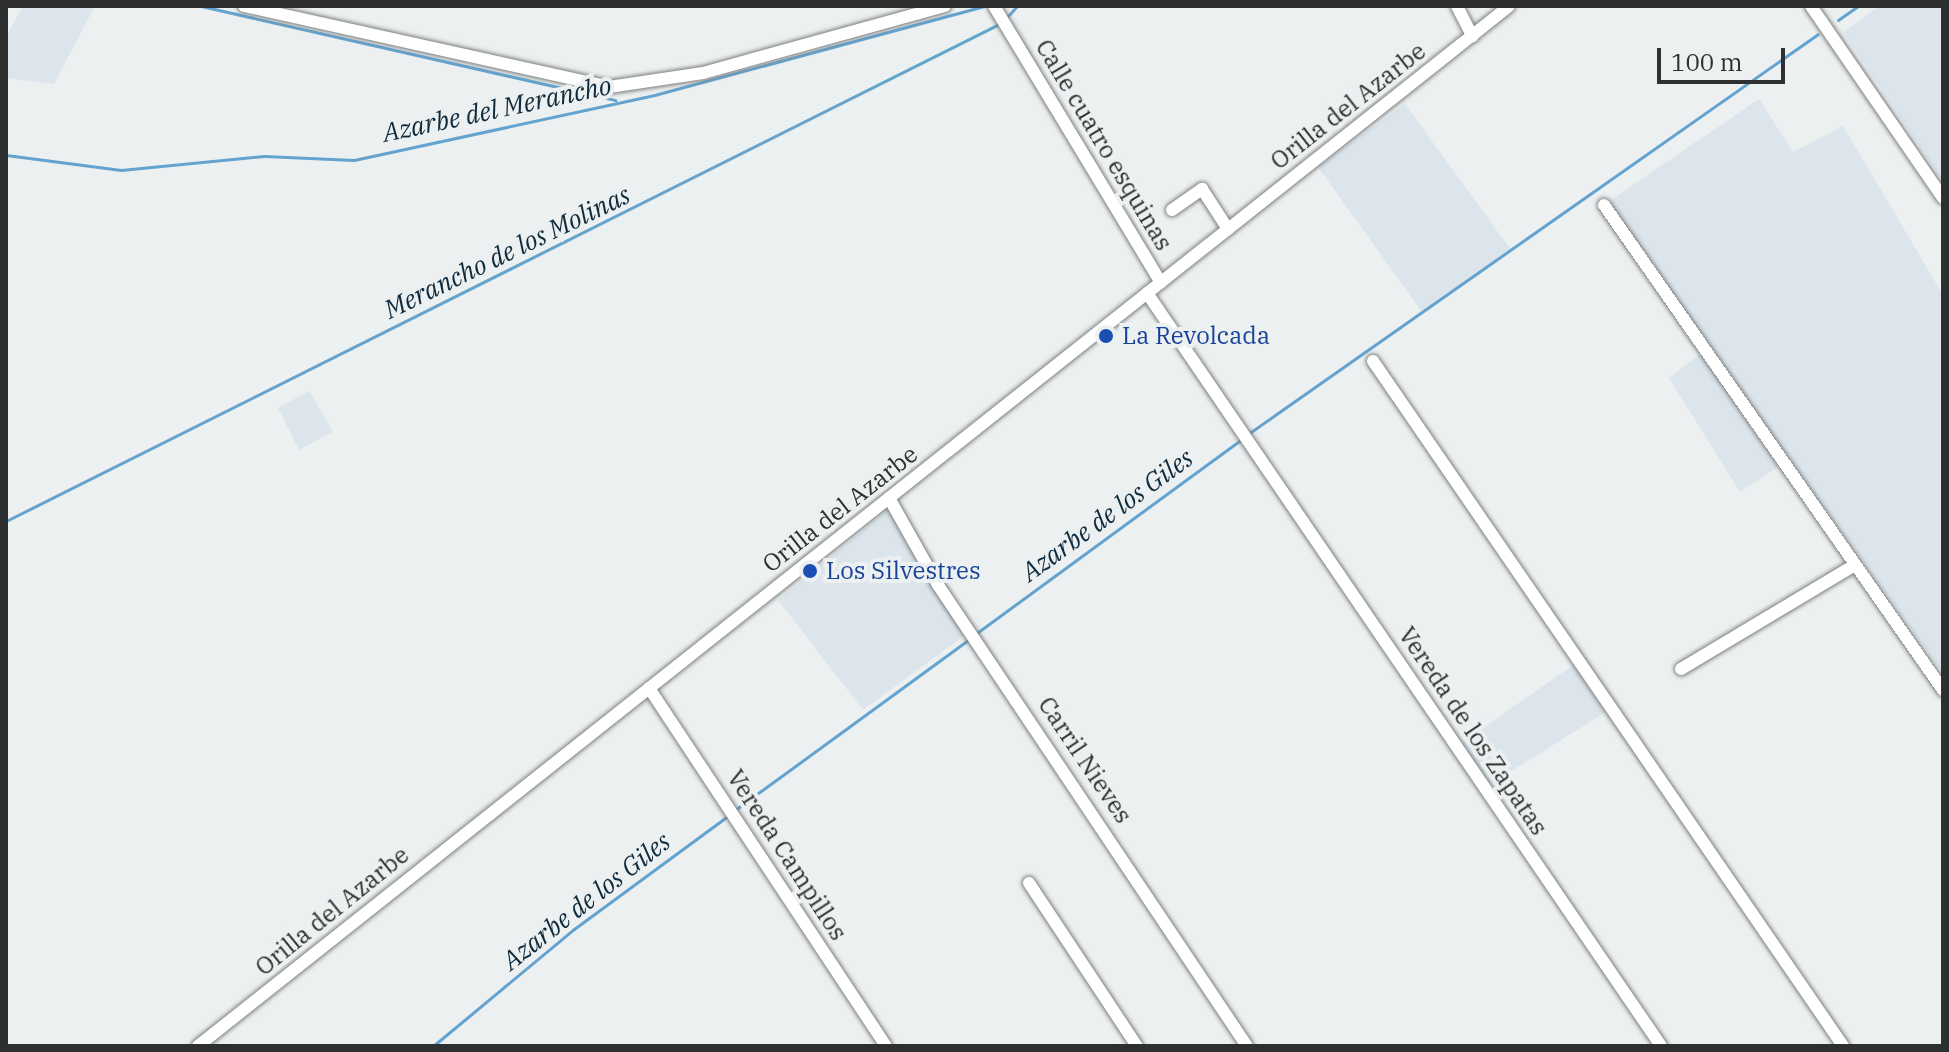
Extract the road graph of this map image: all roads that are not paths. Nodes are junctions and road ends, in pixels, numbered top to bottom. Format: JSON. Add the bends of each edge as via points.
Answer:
{"nodes":[{"id":1,"x":244,"y":6,"type":"edge"},
{"id":2,"x":945,"y":6,"type":"edge"},
{"id":3,"x":994,"y":6,"type":"edge"},
{"id":4,"x":1457,"y":6,"type":"edge"},
{"id":5,"x":1509,"y":6,"type":"edge"},
{"id":6,"x":1811,"y":6,"type":"edge"},
{"id":7,"x":1472,"y":36,"type":"junction"},
{"id":8,"x":1943,"y":198,"type":"edge"},
{"id":9,"x":1604,"y":205,"type":"dead end"},
{"id":10,"x":1172,"y":210,"type":"dead end"},
{"id":11,"x":1228,"y":229,"type":"junction"},
{"id":12,"x":1161,"y":283,"type":"junction"},
{"id":13,"x":1147,"y":293,"type":"junction"},
{"id":14,"x":1373,"y":361,"type":"dead end"},
{"id":15,"x":889,"y":498,"type":"junction"},
{"id":16,"x":1855,"y":565,"type":"junction"},
{"id":17,"x":1681,"y":669,"type":"dead end"},
{"id":18,"x":649,"y":688,"type":"junction"},
{"id":19,"x":1943,"y":690,"type":"edge"},
{"id":20,"x":1029,"y":883,"type":"dead end"},
{"id":21,"x":198,"y":1046,"type":"edge"},
{"id":22,"x":886,"y":1046,"type":"edge"},
{"id":23,"x":1137,"y":1046,"type":"edge"},
{"id":24,"x":1247,"y":1046,"type":"edge"},
{"id":25,"x":1661,"y":1046,"type":"edge"},
{"id":26,"x":1843,"y":1046,"type":"edge"}],
"edges":[{"from":1,"to":2,"type":"street","via":[[609,87],[703,73]]},
{"from":3,"to":12,"type":"street","name":"Calle cuatro esquinas"},
{"from":4,"to":7,"type":"street"},
{"from":5,"to":7,"type":"street","name":"Orilla del Azarbe"},
{"from":6,"to":8,"type":"street"},
{"from":7,"to":11,"type":"street","name":"Orilla del Azarbe"},
{"from":9,"to":16,"type":"street"},
{"from":10,"to":11,"type":"street","via":[[1202,189]]},
{"from":11,"to":12,"type":"street","name":"Orilla del Azarbe"},
{"from":12,"to":13,"type":"street","name":"Orilla del Azarbe"},
{"from":13,"to":15,"type":"street","name":"Orilla del Azarbe"},
{"from":13,"to":25,"type":"street","name":"Vereda de los Zapatas"},
{"from":14,"to":26,"type":"street"},
{"from":15,"to":18,"type":"street","name":"Orilla del Azarbe"},
{"from":15,"to":24,"type":"street","name":"Carril Nieves","via":[[938,585]]},
{"from":16,"to":17,"type":"street"},
{"from":16,"to":19,"type":"street"},
{"from":18,"to":21,"type":"street","name":"Orilla del Azarbe"},
{"from":18,"to":22,"type":"street","name":"Vereda Campillos"},
{"from":20,"to":23,"type":"street"}]}
